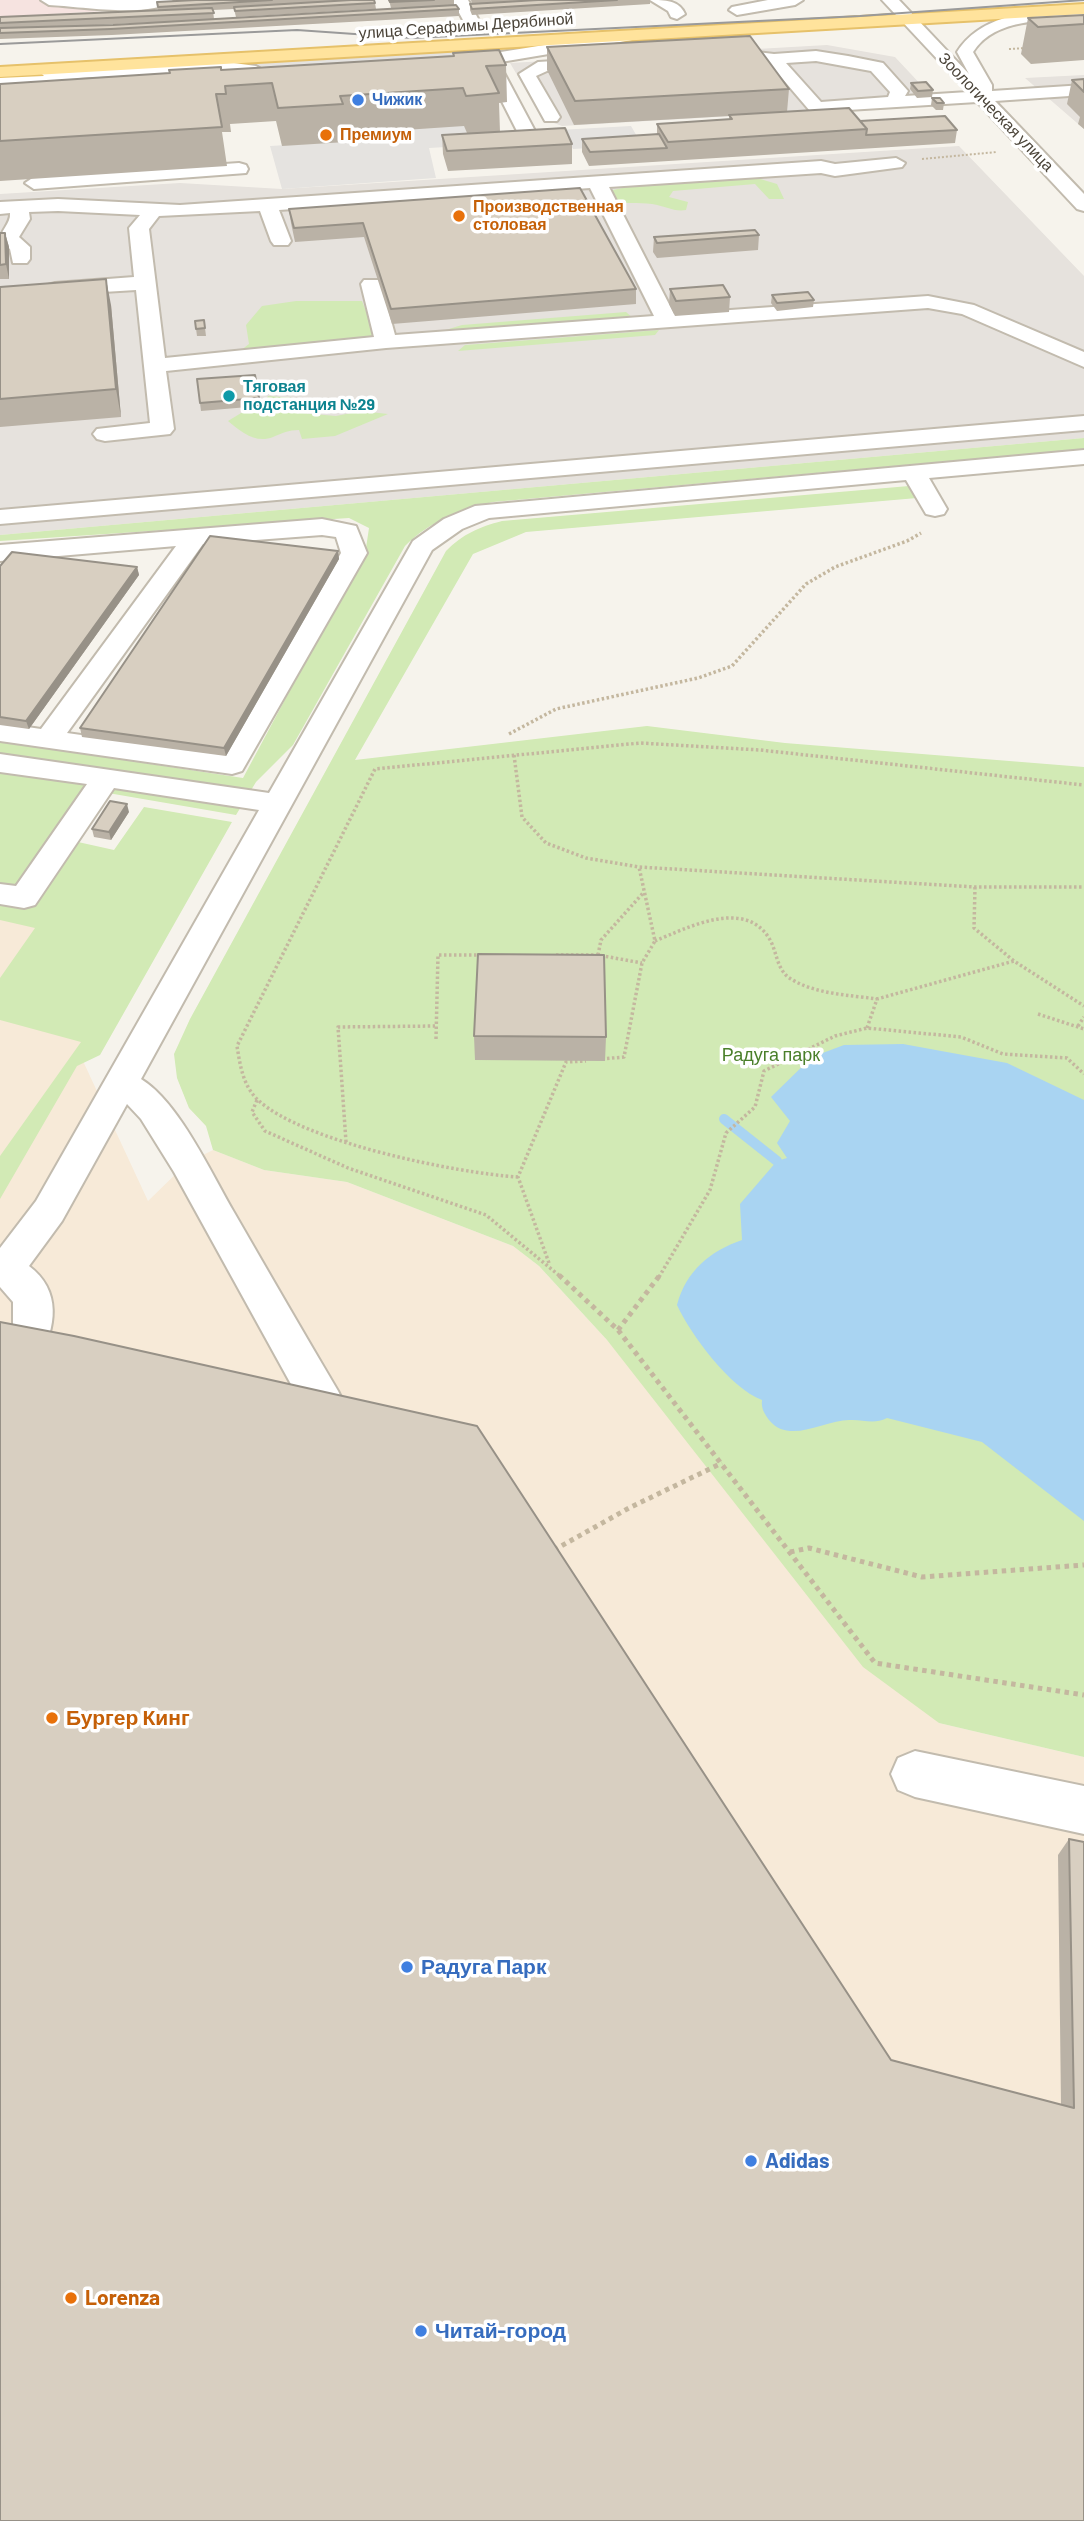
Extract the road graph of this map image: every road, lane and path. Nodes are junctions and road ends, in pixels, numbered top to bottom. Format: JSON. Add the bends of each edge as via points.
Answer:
{"nodes":[{"id":1,"x":50,"y":0,"type":"edge"},
{"id":2,"x":165,"y":0,"type":"edge"},
{"id":3,"x":460,"y":0,"type":"edge"},
{"id":4,"x":795,"y":0,"type":"edge"},
{"id":5,"x":891,"y":1,"type":"edge"},
{"id":6,"x":919,"y":1,"type":"edge"},
{"id":7,"x":105,"y":2,"type":"edge"},
{"id":8,"x":872,"y":4,"type":"dead end"},
{"id":9,"x":655,"y":7,"type":"edge"},
{"id":10,"x":813,"y":7,"type":"dead end"},
{"id":11,"x":726,"y":9,"type":"joint"},
{"id":12,"x":1084,"y":11,"type":"edge"},
{"id":13,"x":683,"y":13,"type":"dead end"},
{"id":14,"x":908,"y":20,"type":"junction"},
{"id":15,"x":475,"y":26,"type":"dead end"},
{"id":16,"x":726,"y":30,"type":"junction"},
{"id":17,"x":632,"y":36,"type":"junction"},
{"id":18,"x":856,"y":39,"type":"dead end"},
{"id":19,"x":1034,"y":47,"type":"edge"},
{"id":20,"x":1009,"y":49,"type":"dead end"},
{"id":21,"x":692,"y":58,"type":"edge"},
{"id":22,"x":774,"y":59,"type":"junction"},
{"id":23,"x":480,"y":61,"type":"junction"},
{"id":24,"x":585,"y":64,"type":"edge"},
{"id":25,"x":431,"y":66,"type":"edge"},
{"id":26,"x":291,"y":70,"type":"junction"},
{"id":27,"x":257,"y":71,"type":"junction"},
{"id":28,"x":321,"y":71,"type":"edge"},
{"id":29,"x":0,"y":72,"type":"edge"},
{"id":30,"x":935,"y":72,"type":"dead end"},
{"id":31,"x":985,"y":77,"type":"junction"},
{"id":32,"x":500,"y":80,"type":"junction"},
{"id":33,"x":474,"y":81,"type":"edge"},
{"id":34,"x":0,"y":83,"type":"edge"},
{"id":35,"x":1084,"y":90,"type":"edge"},
{"id":36,"x":1027,"y":93,"type":"junction"},
{"id":37,"x":982,"y":97,"type":"junction"},
{"id":38,"x":894,"y":103,"type":"junction"},
{"id":39,"x":999,"y":114,"type":"junction"},
{"id":40,"x":974,"y":115,"type":"dead end"},
{"id":41,"x":551,"y":117,"type":"dead end"},
{"id":42,"x":943,"y":118,"type":"edge"},
{"id":43,"x":878,"y":121,"type":"edge"},
{"id":44,"x":526,"y":131,"type":"edge"},
{"id":45,"x":994,"y":152,"type":"dead end"},
{"id":46,"x":896,"y":163,"type":"joint"},
{"id":47,"x":239,"y":169,"type":"dead end"},
{"id":48,"x":1084,"y":180,"type":"edge"},
{"id":49,"x":1063,"y":181,"type":"junction"},
{"id":50,"x":597,"y":183,"type":"junction"},
{"id":51,"x":13,"y":184,"type":"edge"},
{"id":52,"x":1084,"y":205,"type":"edge"},
{"id":53,"x":268,"y":206,"type":"junction"},
{"id":54,"x":9,"y":207,"type":"edge"},
{"id":55,"x":152,"y":212,"type":"junction"},
{"id":56,"x":281,"y":241,"type":"dead end"},
{"id":57,"x":20,"y":259,"type":"dead end"},
{"id":58,"x":144,"y":283,"type":"junction"},
{"id":59,"x":372,"y":284,"type":"dead end"},
{"id":60,"x":41,"y":289,"type":"edge"},
{"id":61,"x":667,"y":321,"type":"junction"},
{"id":62,"x":386,"y":342,"type":"junction"},
{"id":63,"x":1084,"y":360,"type":"edge"},
{"id":64,"x":154,"y":366,"type":"junction"},
{"id":65,"x":1084,"y":423,"type":"edge"},
{"id":66,"x":105,"y":434,"type":"dead end"},
{"id":67,"x":1084,"y":457,"type":"edge"},
{"id":68,"x":913,"y":472,"type":"junction"},
{"id":69,"x":935,"y":509,"type":"joint"},
{"id":70,"x":0,"y":517,"type":"edge"},
{"id":71,"x":195,"y":538,"type":"junction"},
{"id":72,"x":0,"y":553,"type":"edge"},
{"id":73,"x":0,"y":732,"type":"edge"},
{"id":74,"x":509,"y":734,"type":"dead end"},
{"id":75,"x":48,"y":739,"type":"junction"},
{"id":76,"x":514,"y":755,"type":"junction"},
{"id":77,"x":0,"y":763,"type":"edge"},
{"id":78,"x":106,"y":779,"type":"junction"},
{"id":79,"x":1084,"y":785,"type":"edge"},
{"id":80,"x":277,"y":803,"type":"junction"},
{"id":81,"x":639,"y":867,"type":"junction"},
{"id":82,"x":975,"y":887,"type":"junction"},
{"id":83,"x":1084,"y":887,"type":"edge"},
{"id":84,"x":644,"y":892,"type":"junction"},
{"id":85,"x":0,"y":894,"type":"edge"},
{"id":86,"x":655,"y":941,"type":"junction"},
{"id":87,"x":492,"y":955,"type":"edge"},
{"id":88,"x":545,"y":955,"type":"edge"},
{"id":89,"x":598,"y":955,"type":"junction"},
{"id":90,"x":1014,"y":961,"type":"junction"},
{"id":91,"x":642,"y":963,"type":"junction"},
{"id":92,"x":877,"y":999,"type":"junction"},
{"id":93,"x":1084,"y":1006,"type":"edge"},
{"id":94,"x":1038,"y":1014,"type":"dead end"},
{"id":95,"x":1084,"y":1017,"type":"edge"},
{"id":96,"x":435,"y":1026,"type":"junction"},
{"id":97,"x":1078,"y":1026,"type":"junction"},
{"id":98,"x":867,"y":1028,"type":"junction"},
{"id":99,"x":1084,"y":1029,"type":"edge"},
{"id":100,"x":436,"y":1039,"type":"dead end"},
{"id":101,"x":601,"y":1059,"type":"edge"},
{"id":102,"x":589,"y":1060,"type":"edge"},
{"id":103,"x":1084,"y":1074,"type":"edge"},
{"id":104,"x":121,"y":1084,"type":"junction"},
{"id":105,"x":257,"y":1100,"type":"junction"},
{"id":106,"x":346,"y":1142,"type":"junction"},
{"id":107,"x":518,"y":1177,"type":"junction"},
{"id":108,"x":549,"y":1265,"type":"junction"},
{"id":109,"x":2,"y":1271,"type":"edge"},
{"id":110,"x":618,"y":1329,"type":"junction"},
{"id":111,"x":25,"y":1348,"type":"edge"},
{"id":112,"x":323,"y":1403,"type":"edge"},
{"id":113,"x":722,"y":1463,"type":"junction"},
{"id":114,"x":789,"y":1552,"type":"junction"},
{"id":115,"x":547,"y":1554,"type":"edge"},
{"id":116,"x":1084,"y":1565,"type":"edge"},
{"id":117,"x":1084,"y":1695,"type":"edge"},
{"id":118,"x":915,"y":1774,"type":"dead end"},
{"id":119,"x":1084,"y":1810,"type":"edge"}],
"edges":[{"from":1,"to":7,"type":"street"},
{"from":2,"to":7,"type":"street","via":[[141,6]]},
{"from":3,"to":15,"type":"street"},
{"from":4,"to":11,"type":"street"},
{"from":5,"to":6,"type":"main road"},
{"from":5,"to":8,"type":"main road"},
{"from":5,"to":14,"type":"street","name":"Зоологическая улица"},
{"from":9,"to":13,"type":"main road"},
{"from":10,"to":11,"type":"main road"},
{"from":12,"to":14,"type":"main road"},
{"from":12,"to":31,"type":"street","via":[[1028,18],[980,33],[965,52]]},
{"from":14,"to":16,"type":"main road","name":"улица Серафимы Дерябиной"},
{"from":14,"to":31,"type":"street","name":"Зоологическая улица"},
{"from":16,"to":17,"type":"main road","name":"улица Серафимы Дерябиной","via":[[655,42]]},
{"from":16,"to":18,"type":"street"},
{"from":17,"to":23,"type":"street","name":"улица Серафимы Дерябиной"},
{"from":17,"to":29,"type":"main road","name":"улица Серафимы Дерябиной"},
{"from":19,"to":20,"type":"path"},
{"from":21,"to":22,"type":"street","via":[[740,55]]},
{"from":22,"to":38,"type":"street","via":[[816,56],[848,61]]},
{"from":22,"to":38,"type":"street","via":[[816,107]]},
{"from":23,"to":25,"type":"street","name":"улица Серафимы Дерябиной"},
{"from":23,"to":26,"type":"street","via":[[461,56]]},
{"from":23,"to":32,"type":"street","via":[[494,69]]},
{"from":24,"to":41,"type":"street","via":[[544,66],[527,74]]},
{"from":26,"to":27,"type":"street"},
{"from":26,"to":28,"type":"street"},
{"from":27,"to":29,"type":"street","via":[[219,66],[99,73]]},
{"from":27,"to":34,"type":"street","via":[[61,89]]},
{"from":30,"to":37,"type":"street"},
{"from":31,"to":36,"type":"street"},
{"from":31,"to":37,"type":"street","name":"Зоологическая улица"},
{"from":32,"to":33,"type":"street"},
{"from":32,"to":44,"type":"street"},
{"from":35,"to":36,"type":"street"},
{"from":36,"to":37,"type":"street"},
{"from":37,"to":38,"type":"street"},
{"from":37,"to":39,"type":"street","name":"Зоологическая улица"},
{"from":39,"to":40,"type":"street"},
{"from":39,"to":49,"type":"street","name":"Зоологическая улица"},
{"from":42,"to":43,"type":"street","via":[[924,113],[886,115]]},
{"from":45,"to":46,"type":"path"},
{"from":46,"to":50,"type":"street"},
{"from":47,"to":51,"type":"street"},
{"from":48,"to":49,"type":"street"},
{"from":49,"to":52,"type":"street","name":"Зоологическая улица"},
{"from":50,"to":53,"type":"street","via":[[392,206]]},
{"from":50,"to":61,"type":"street"},
{"from":53,"to":55,"type":"street"},
{"from":53,"to":56,"type":"street"},
{"from":54,"to":55,"type":"street","via":[[66,205]]},
{"from":54,"to":57,"type":"street","via":[[20,219],[8,238],[20,247]]},
{"from":55,"to":58,"type":"street","via":[[139,228]]},
{"from":58,"to":60,"type":"street","via":[[103,297]]},
{"from":58,"to":64,"type":"street"},
{"from":59,"to":62,"type":"street"},
{"from":61,"to":62,"type":"street"},
{"from":61,"to":63,"type":"street","via":[[928,302],[967,309]]},
{"from":62,"to":64,"type":"street","via":[[214,349]]},
{"from":64,"to":66,"type":"street","via":[[162,429]]},
{"from":65,"to":70,"type":"street"},
{"from":67,"to":68,"type":"street"},
{"from":68,"to":69,"type":"street"},
{"from":68,"to":80,"type":"street","via":[[484,511],[453,524],[422,546]]},
{"from":69,"to":74,"type":"path","via":[[936,525],[806,584],[732,666],[698,678],[556,709]]},
{"from":71,"to":72,"type":"street"},
{"from":71,"to":75,"type":"street"},
{"from":71,"to":75,"type":"street","via":[[321,527],[347,531],[354,553],[232,765]]},
{"from":73,"to":75,"type":"street"},
{"from":76,"to":79,"type":"path","via":[[667,744]]},
{"from":76,"to":81,"type":"path","via":[[522,817],[546,843],[586,858]]},
{"from":76,"to":105,"type":"path","via":[[375,769],[237,1046],[241,1076]]},
{"from":77,"to":78,"type":"street"},
{"from":78,"to":80,"type":"street"},
{"from":78,"to":85,"type":"street","via":[[24,898]]},
{"from":80,"to":104,"type":"street"},
{"from":81,"to":82,"type":"path"},
{"from":81,"to":84,"type":"path"},
{"from":82,"to":83,"type":"path"},
{"from":82,"to":90,"type":"path","via":[[974,928]]},
{"from":84,"to":86,"type":"path"},
{"from":84,"to":89,"type":"path","via":[[601,940]]},
{"from":86,"to":91,"type":"path"},
{"from":86,"to":92,"type":"path","via":[[707,920],[744,919],[767,935],[784,973],[802,985]]},
{"from":87,"to":96,"type":"path","via":[[438,955]]},
{"from":88,"to":89,"type":"path"},
{"from":89,"to":91,"type":"path"},
{"from":90,"to":92,"type":"path"},
{"from":90,"to":93,"type":"path"},
{"from":91,"to":101,"type":"path","via":[[624,1058]]},
{"from":92,"to":98,"type":"path"},
{"from":94,"to":97,"type":"path"},
{"from":95,"to":97,"type":"path"},
{"from":96,"to":100,"type":"path"},
{"from":96,"to":106,"type":"path","via":[[338,1027]]},
{"from":97,"to":99,"type":"path"},
{"from":98,"to":103,"type":"path","via":[[961,1038],[1003,1054],[1067,1058]]},
{"from":98,"to":110,"type":"path","via":[[835,1037],[764,1071],[755,1107],[726,1133],[710,1190],[652,1289]]},
{"from":102,"to":107,"type":"path","via":[[566,1062]]},
{"from":104,"to":109,"type":"street","via":[[49,1211]]},
{"from":104,"to":112,"type":"street","via":[[154,1110]]},
{"from":105,"to":106,"type":"path","via":[[279,1118]]},
{"from":105,"to":108,"type":"path","via":[[252,1112],[265,1131],[348,1168],[486,1215]]},
{"from":106,"to":107,"type":"path","via":[[475,1173]]},
{"from":107,"to":108,"type":"path"},
{"from":108,"to":110,"type":"path"},
{"from":109,"to":111,"type":"street","via":[[24,1284],[35,1303],[35,1325]]},
{"from":110,"to":113,"type":"path"},
{"from":113,"to":114,"type":"path"},
{"from":113,"to":115,"type":"path"},
{"from":114,"to":116,"type":"path","via":[[809,1548],[922,1577]]},
{"from":114,"to":117,"type":"path","via":[[875,1663]]},
{"from":118,"to":119,"type":"street"}]}
